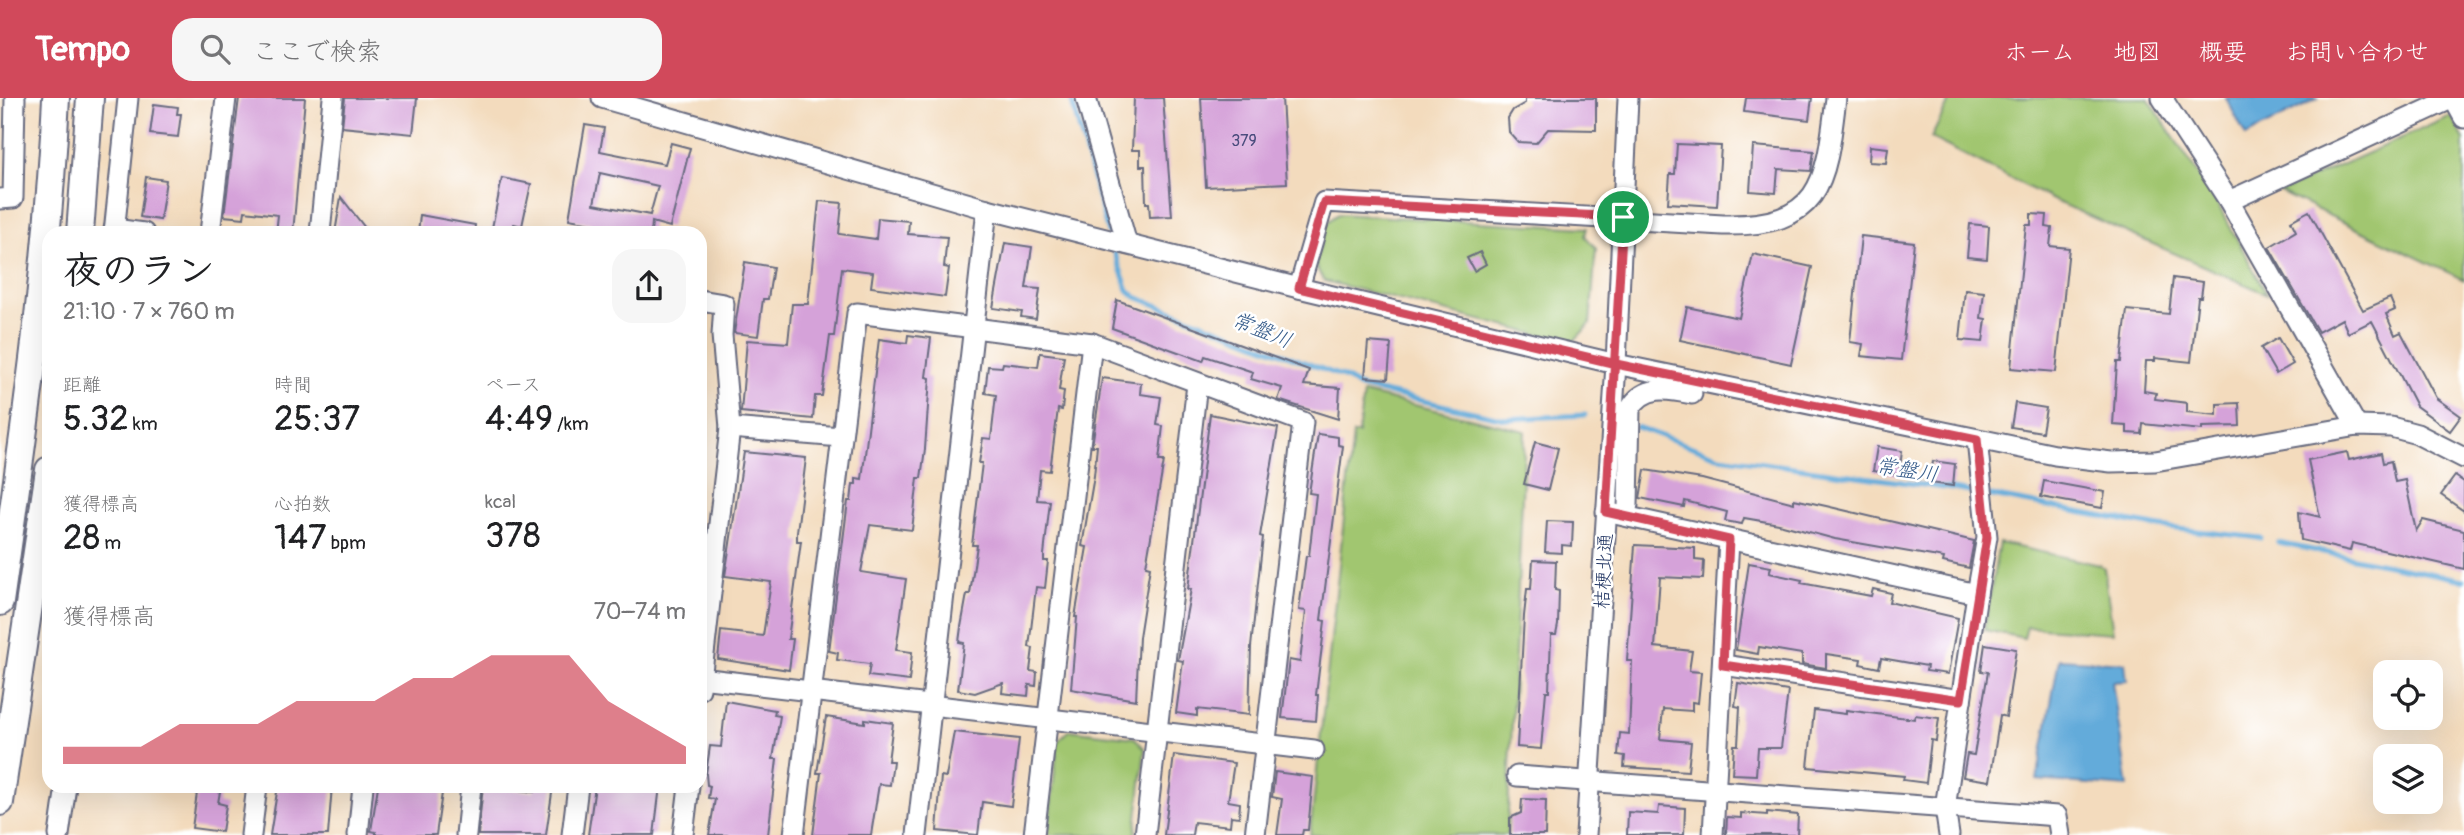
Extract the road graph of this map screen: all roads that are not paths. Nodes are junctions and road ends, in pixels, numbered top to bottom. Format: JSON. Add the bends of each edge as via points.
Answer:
{"nodes":[{"id":1,"x":15,"y":98,"type":"edge"},
{"id":2,"x":56,"y":98,"type":"edge"},
{"id":3,"x":92,"y":98,"type":"edge"},
{"id":4,"x":128,"y":98,"type":"edge"},
{"id":5,"x":226,"y":98,"type":"edge"},
{"id":6,"x":333,"y":98,"type":"edge"},
{"id":7,"x":602,"y":98,"type":"edge"},
{"id":8,"x":1086,"y":98,"type":"edge"},
{"id":9,"x":1628,"y":98,"type":"edge"},
{"id":10,"x":1836,"y":98,"type":"edge"},
{"id":11,"x":2162,"y":98,"type":"edge"},
{"id":12,"x":2453,"y":98,"type":"edge"},
{"id":13,"x":657,"y":106,"type":"edge"},
{"id":14,"x":2464,"y":118,"type":"edge"},
{"id":15,"x":0,"y":199,"type":"edge"},
{"id":16,"x":2230,"y":201,"type":"junction"},
{"id":17,"x":987,"y":209,"type":"junction"},
{"id":18,"x":1623,"y":217,"type":"junction"},
{"id":19,"x":50,"y":226,"type":"edge"},
{"id":20,"x":81,"y":226,"type":"edge"},
{"id":21,"x":115,"y":226,"type":"edge"},
{"id":22,"x":211,"y":226,"type":"edge"},
{"id":23,"x":321,"y":226,"type":"edge"},
{"id":24,"x":1121,"y":242,"type":"junction"},
{"id":25,"x":1299,"y":288,"type":"junction"},
{"id":26,"x":42,"y":294,"type":"edge"},
{"id":27,"x":707,"y":301,"type":"edge"},
{"id":28,"x":974,"y":328,"type":"junction"},
{"id":29,"x":1092,"y":343,"type":"junction"},
{"id":30,"x":1616,"y":364,"type":"junction"},
{"id":31,"x":1197,"y":384,"type":"junction"},
{"id":32,"x":2357,"y":426,"type":"junction"},
{"id":33,"x":730,"y":428,"type":"junction"},
{"id":34,"x":841,"y":437,"type":"junction"},
{"id":35,"x":1977,"y":446,"type":"junction"},
{"id":36,"x":2464,"y":458,"type":"edge"},
{"id":37,"x":1628,"y":505,"type":"dead end"},
{"id":38,"x":1606,"y":512,"type":"junction"},
{"id":39,"x":42,"y":517,"type":"edge"},
{"id":40,"x":1729,"y":540,"type":"junction"},
{"id":41,"x":1977,"y":594,"type":"junction"},
{"id":42,"x":0,"y":602,"type":"edge"},
{"id":43,"x":707,"y":623,"type":"edge"},
{"id":44,"x":1723,"y":665,"type":"junction"},
{"id":45,"x":707,"y":683,"type":"edge"},
{"id":46,"x":810,"y":692,"type":"junction"},
{"id":47,"x":1961,"y":700,"type":"junction"},
{"id":48,"x":932,"y":705,"type":"junction"},
{"id":49,"x":1048,"y":719,"type":"junction"},
{"id":50,"x":1157,"y":732,"type":"junction"},
{"id":51,"x":1265,"y":743,"type":"junction"},
{"id":52,"x":1314,"y":750,"type":"dead end"},
{"id":53,"x":1517,"y":776,"type":"dead end"},
{"id":54,"x":1591,"y":781,"type":"junction"},
{"id":55,"x":1715,"y":790,"type":"junction"},
{"id":56,"x":65,"y":793,"type":"edge"},
{"id":57,"x":256,"y":793,"type":"edge"},
{"id":58,"x":362,"y":793,"type":"edge"},
{"id":59,"x":470,"y":793,"type":"edge"},
{"id":60,"x":577,"y":793,"type":"edge"},
{"id":61,"x":687,"y":793,"type":"edge"},
{"id":62,"x":0,"y":802,"type":"edge"},
{"id":63,"x":1945,"y":808,"type":"junction"},
{"id":64,"x":59,"y":835,"type":"edge"},
{"id":65,"x":251,"y":835,"type":"edge"},
{"id":66,"x":358,"y":835,"type":"edge"},
{"id":67,"x":466,"y":835,"type":"edge"},
{"id":68,"x":572,"y":835,"type":"edge"},
{"id":69,"x":683,"y":835,"type":"edge"},
{"id":70,"x":793,"y":835,"type":"edge"},
{"id":71,"x":917,"y":835,"type":"edge"},
{"id":72,"x":1034,"y":835,"type":"edge"},
{"id":73,"x":1145,"y":835,"type":"edge"},
{"id":74,"x":1255,"y":835,"type":"edge"},
{"id":75,"x":1586,"y":835,"type":"edge"},
{"id":76,"x":1713,"y":835,"type":"edge"},
{"id":77,"x":1949,"y":835,"type":"edge"},
{"id":78,"x":2060,"y":835,"type":"edge"}],
"edges":[{"from":1,"to":15,"type":"street","via":[[13,198]]},
{"from":2,"to":19,"type":"highway"},
{"from":3,"to":20,"type":"highway"},
{"from":4,"to":21,"type":"street"},
{"from":5,"to":22,"type":"street"},
{"from":6,"to":23,"type":"street"},
{"from":7,"to":13,"type":"street"},
{"from":8,"to":24,"type":"street"},
{"from":9,"to":18,"type":"street","name":"桔梗北通"},
{"from":10,"to":18,"type":"street","via":[[1822,181],[1808,200],[1787,216],[1752,225]]},
{"from":11,"to":16,"type":"street"},
{"from":12,"to":14,"type":"street"},
{"from":12,"to":16,"type":"street"},
{"from":13,"to":17,"type":"street"},
{"from":16,"to":32,"type":"street"},
{"from":17,"to":24,"type":"street"},
{"from":17,"to":28,"type":"street"},
{"from":18,"to":25,"type":"street","via":[[1324,202]]},
{"from":18,"to":30,"type":"street","name":"桔梗北通"},
{"from":24,"to":25,"type":"street"},
{"from":25,"to":30,"type":"street"},
{"from":26,"to":42,"type":"highway"},
{"from":27,"to":33,"type":"street","via":[[724,304]]},
{"from":28,"to":29,"type":"street"},
{"from":28,"to":34,"type":"street","via":[[857,313]]},
{"from":28,"to":48,"type":"street"},
{"from":29,"to":31,"type":"street"},
{"from":29,"to":49,"type":"street"},
{"from":30,"to":35,"type":"street"},
{"from":30,"to":38,"type":"street","name":"桔梗北通"},
{"from":31,"to":50,"type":"street"},
{"from":31,"to":51,"type":"street","via":[[1303,422]]},
{"from":32,"to":35,"type":"street","via":[[2155,461],[2111,462]]},
{"from":32,"to":36,"type":"street","via":[[2391,427],[2417,434]]},
{"from":33,"to":34,"type":"street"},
{"from":33,"to":43,"type":"street"},
{"from":34,"to":46,"type":"street"},
{"from":35,"to":37,"type":"street","via":[[1654,389],[1630,409]]},
{"from":35,"to":41,"type":"street","via":[[1987,537]]},
{"from":38,"to":40,"type":"street"},
{"from":38,"to":54,"type":"street","name":"桔梗北通"},
{"from":39,"to":62,"type":"highway"},
{"from":40,"to":41,"type":"street"},
{"from":40,"to":44,"type":"street"},
{"from":41,"to":47,"type":"street"},
{"from":44,"to":47,"type":"street"},
{"from":44,"to":55,"type":"street"},
{"from":45,"to":46,"type":"street"},
{"from":46,"to":48,"type":"street"},
{"from":46,"to":70,"type":"street"},
{"from":47,"to":63,"type":"street"},
{"from":48,"to":49,"type":"street"},
{"from":48,"to":71,"type":"street"},
{"from":49,"to":50,"type":"street"},
{"from":49,"to":72,"type":"street"},
{"from":50,"to":51,"type":"street"},
{"from":50,"to":73,"type":"street"},
{"from":51,"to":52,"type":"street"},
{"from":51,"to":74,"type":"street"},
{"from":53,"to":54,"type":"street"},
{"from":54,"to":55,"type":"street"},
{"from":54,"to":75,"type":"street","name":"桔梗北通"},
{"from":55,"to":63,"type":"street"},
{"from":55,"to":76,"type":"street"},
{"from":56,"to":64,"type":"street"},
{"from":57,"to":65,"type":"street"},
{"from":58,"to":66,"type":"street"},
{"from":59,"to":67,"type":"street"},
{"from":60,"to":68,"type":"street"},
{"from":61,"to":69,"type":"street"},
{"from":63,"to":77,"type":"street"},
{"from":63,"to":78,"type":"street","via":[[2057,816]]}]}
